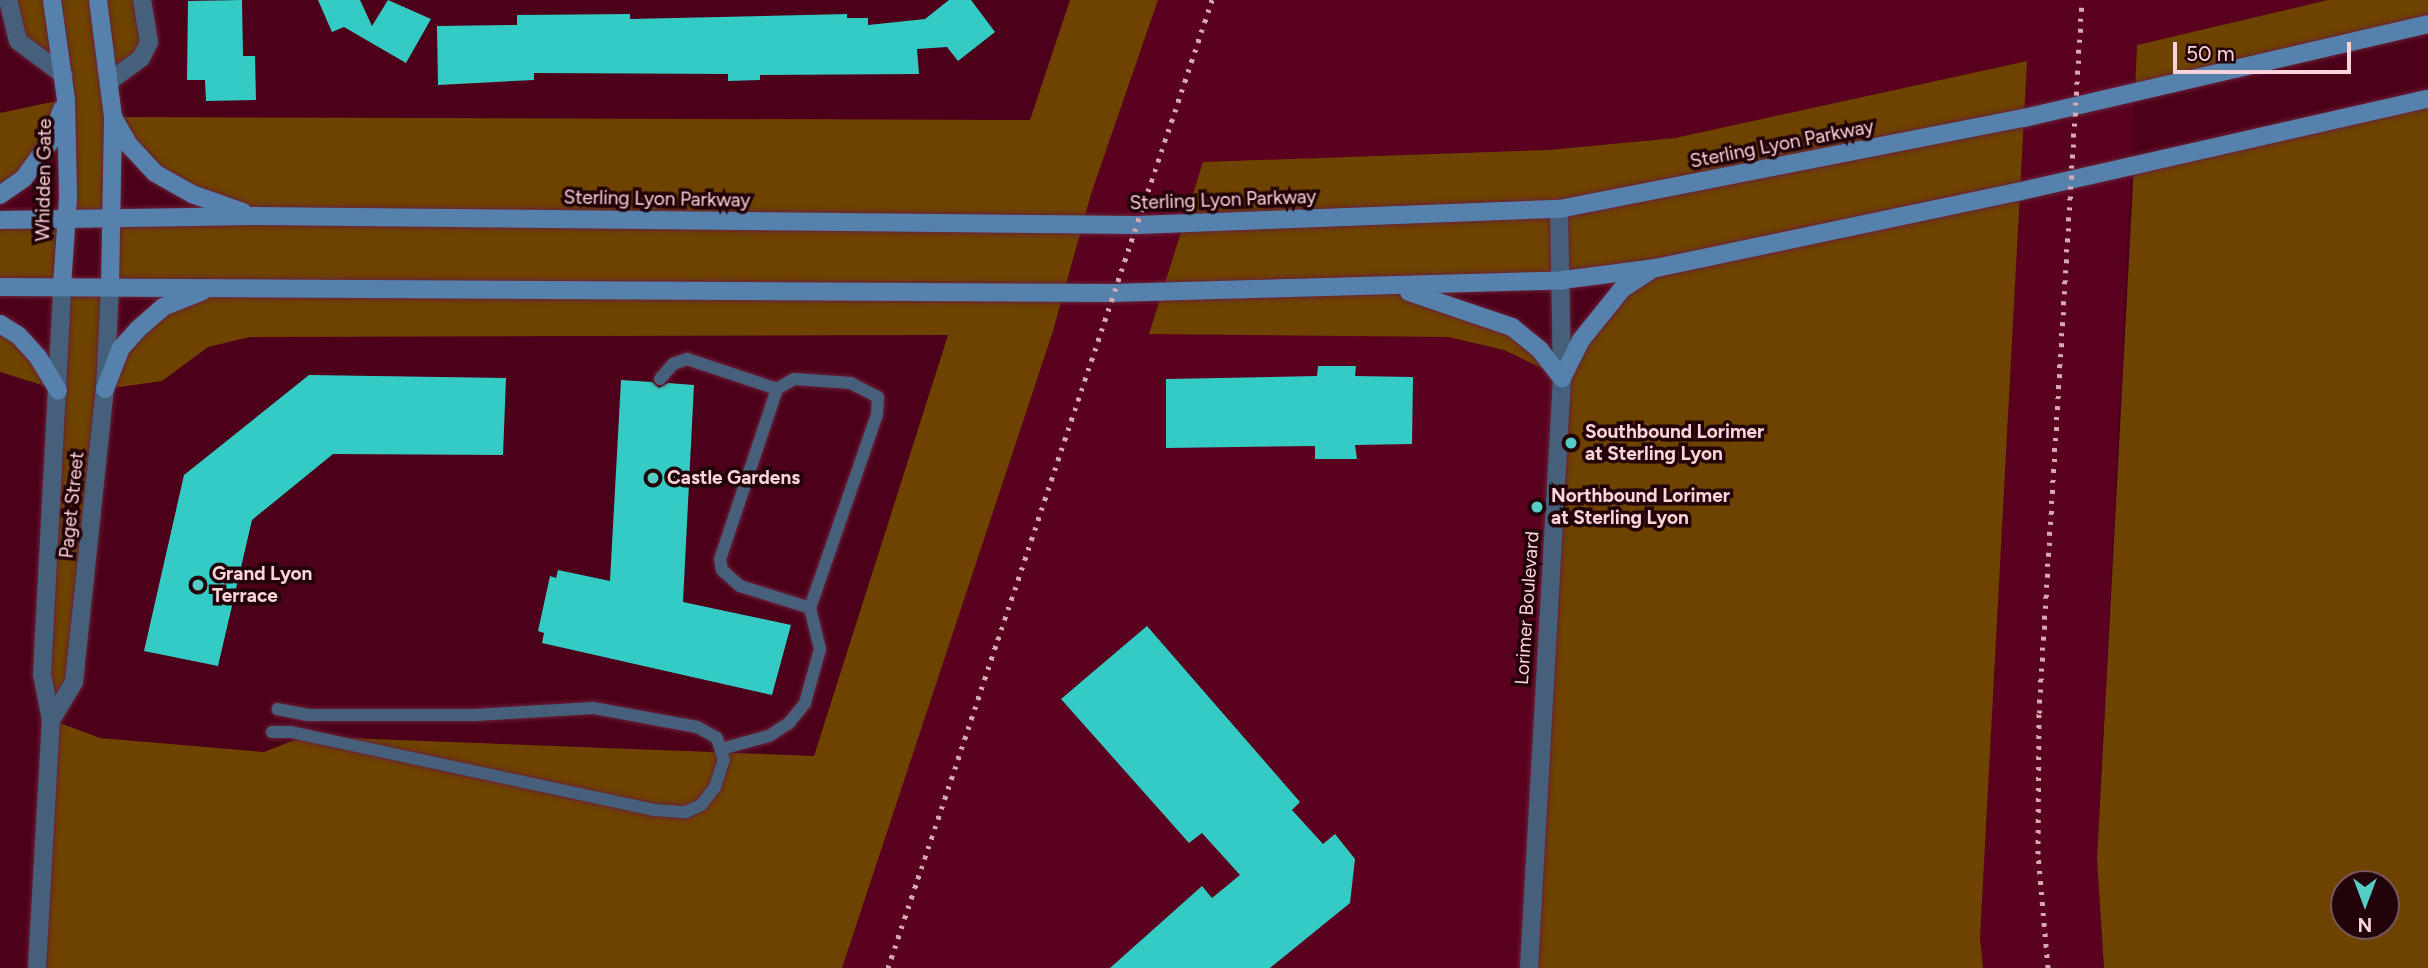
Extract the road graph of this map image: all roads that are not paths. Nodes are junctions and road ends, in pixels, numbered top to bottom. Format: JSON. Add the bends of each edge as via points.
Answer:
{"nodes":[{"id":1,"x":8,"y":0,"type":"edge"},
{"id":2,"x":52,"y":0,"type":"edge"},
{"id":3,"x":98,"y":0,"type":"edge"},
{"id":4,"x":142,"y":0,"type":"edge"},
{"id":5,"x":2428,"y":24,"type":"edge"},
{"id":6,"x":64,"y":75,"type":"junction"},
{"id":7,"x":111,"y":80,"type":"junction"},
{"id":8,"x":66,"y":99,"type":"junction"},
{"id":9,"x":2428,"y":99,"type":"edge"},
{"id":10,"x":113,"y":117,"type":"junction"},
{"id":11,"x":0,"y":195,"type":"edge"},
{"id":12,"x":1559,"y":209,"type":"junction"},
{"id":13,"x":256,"y":216,"type":"junction"},
{"id":14,"x":111,"y":217,"type":"junction"},
{"id":15,"x":0,"y":220,"type":"edge"},
{"id":16,"x":66,"y":220,"type":"junction"},
{"id":17,"x":1656,"y":268,"type":"junction"},
{"id":18,"x":1563,"y":280,"type":"junction"},
{"id":19,"x":0,"y":286,"type":"edge"},
{"id":20,"x":62,"y":286,"type":"junction"},
{"id":21,"x":110,"y":287,"type":"junction"},
{"id":22,"x":1392,"y":287,"type":"junction"},
{"id":23,"x":210,"y":288,"type":"junction"},
{"id":24,"x":0,"y":324,"type":"edge"},
{"id":25,"x":1562,"y":378,"type":"junction"},
{"id":26,"x":660,"y":379,"type":"dead end"},
{"id":27,"x":105,"y":389,"type":"junction"},
{"id":28,"x":777,"y":389,"type":"junction"},
{"id":29,"x":58,"y":390,"type":"junction"},
{"id":30,"x":810,"y":608,"type":"junction"},
{"id":31,"x":278,"y":709,"type":"dead end"},
{"id":32,"x":51,"y":720,"type":"junction"},
{"id":33,"x":272,"y":732,"type":"dead end"},
{"id":34,"x":721,"y":750,"type":"junction"},
{"id":35,"x":37,"y":968,"type":"edge"},
{"id":36,"x":1528,"y":968,"type":"edge"}],
"edges":[{"from":1,"to":6,"type":"street","via":[[18,41]]},
{"from":2,"to":6,"type":"main road","name":"Whidden Gate"},
{"from":3,"to":7,"type":"main road"},
{"from":4,"to":7,"type":"street","via":[[149,42],[141,58]]},
{"from":5,"to":12,"type":"main road","name":"Sterling Lyon Parkway","via":[[2024,118]]},
{"from":6,"to":8,"type":"main road","name":"Whidden Gate"},
{"from":7,"to":10,"type":"main road"},
{"from":8,"to":11,"type":"main road","via":[[50,142],[24,178]]},
{"from":8,"to":16,"type":"main road","name":"Whidden Gate"},
{"from":9,"to":17,"type":"main road"},
{"from":10,"to":13,"type":"main road","via":[[129,145],[155,173],[192,194]]},
{"from":10,"to":14,"type":"main road"},
{"from":12,"to":13,"type":"main road","name":"Sterling Lyon Parkway","via":[[1137,225]]},
{"from":12,"to":18,"type":"street","name":"Lorimer Boulevard"},
{"from":13,"to":14,"type":"main road","name":"Sterling Lyon Parkway"},
{"from":14,"to":16,"type":"main road","name":"Sterling Lyon Parkway"},
{"from":14,"to":21,"type":"main road"},
{"from":15,"to":16,"type":"main road","name":"Sterling Lyon Parkway"},
{"from":16,"to":20,"type":"main road","name":"Whidden Gate"},
{"from":17,"to":18,"type":"main road"},
{"from":17,"to":25,"type":"main road","via":[[1622,289],[1581,340]]},
{"from":18,"to":22,"type":"main road"},
{"from":18,"to":25,"type":"street","name":"Lorimer Boulevard"},
{"from":19,"to":20,"type":"main road"},
{"from":20,"to":21,"type":"main road"},
{"from":20,"to":29,"type":"street","name":"Paget Street"},
{"from":21,"to":23,"type":"main road"},
{"from":21,"to":27,"type":"street","name":"Paget Street"},
{"from":22,"to":23,"type":"main road","via":[[1111,293]]},
{"from":22,"to":25,"type":"main road","via":[[1455,304],[1512,327],[1540,350]]},
{"from":23,"to":27,"type":"main road","via":[[163,307],[138,329],[121,348]]},
{"from":24,"to":29,"type":"main road","via":[[38,357]]},
{"from":25,"to":36,"type":"street","name":"Lorimer Boulevard"},
{"from":26,"to":28,"type":"lane","via":[[673,364],[687,359]]},
{"from":27,"to":32,"type":"street","name":"Paget Street","via":[[74,682]]},
{"from":28,"to":30,"type":"lane","via":[[720,559],[722,570],[740,586]]},
{"from":28,"to":30,"type":"lane","via":[[794,379],[851,383],[878,397],[877,415]]},
{"from":29,"to":32,"type":"street","name":"Paget Street","via":[[41,674]]},
{"from":30,"to":34,"type":"lane","via":[[820,649],[804,703],[789,723],[769,736]]},
{"from":31,"to":34,"type":"lane","via":[[308,715],[475,715],[593,708],[697,727],[717,738]]},
{"from":32,"to":35,"type":"street","name":"Paget Street"},
{"from":33,"to":34,"type":"lane","via":[[291,732],[654,810],[686,812],[701,805],[715,788],[724,760]]}]}
